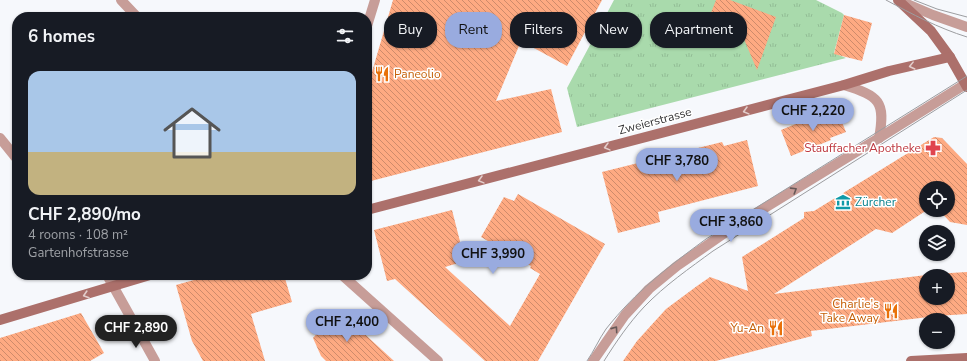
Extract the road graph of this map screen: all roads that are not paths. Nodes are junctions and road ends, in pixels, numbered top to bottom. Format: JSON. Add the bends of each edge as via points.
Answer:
{"nodes":[{"id":1,"x":121,"y":0,"type":"edge"},
{"id":2,"x":374,"y":0,"type":"edge"},
{"id":3,"x":898,"y":0,"type":"edge"},
{"id":4,"x":132,"y":12,"type":"edge"},
{"id":5,"x":371,"y":12,"type":"edge"},
{"id":6,"x":967,"y":27,"type":"edge"},
{"id":7,"x":950,"y":57,"type":"junction"},
{"id":8,"x":844,"y":85,"type":"junction"},
{"id":9,"x":966,"y":85,"type":"edge"},
{"id":10,"x":0,"y":138,"type":"edge"},
{"id":11,"x":879,"y":138,"type":"junction"},
{"id":12,"x":12,"y":153,"type":"edge"},
{"id":13,"x":372,"y":209,"type":"edge"},
{"id":14,"x":110,"y":280,"type":"edge"},
{"id":15,"x":134,"y":280,"type":"edge"},
{"id":16,"x":348,"y":280,"type":"edge"},
{"id":17,"x":114,"y":286,"type":"junction"},
{"id":18,"x":0,"y":320,"type":"edge"},
{"id":19,"x":967,"y":358,"type":"edge"},
{"id":20,"x":155,"y":361,"type":"edge"},
{"id":21,"x":438,"y":361,"type":"edge"},
{"id":22,"x":593,"y":361,"type":"edge"},
{"id":23,"x":911,"y":361,"type":"edge"}],
"edges":[{"from":1,"to":4,"type":"street"},
{"from":2,"to":5,"type":"street"},
{"from":3,"to":6,"type":"street","via":[[933,16]]},
{"from":3,"to":7,"type":"street","via":[[931,31]]},
{"from":7,"to":8,"type":"street","name":"Zweierstrasse","one_way":true,"via":[[889,71]]},
{"from":7,"to":9,"type":"street"},
{"from":8,"to":11,"type":"street","via":[[873,96],[881,106],[882,125]]},
{"from":8,"to":13,"type":"street","name":"Zweierstrasse","one_way":true},
{"from":9,"to":11,"type":"street"},
{"from":10,"to":12,"type":"street"},
{"from":22,"to":11,"type":"street","one_way":true,"via":[[625,315],[649,289],[677,266],[732,228]]},
{"from":14,"to":17,"type":"street"},
{"from":15,"to":17,"type":"street"},
{"from":16,"to":21,"type":"street"},
{"from":17,"to":18,"type":"street","one_way":true},
{"from":17,"to":20,"type":"street"},
{"from":19,"to":23,"type":"street"}]}
